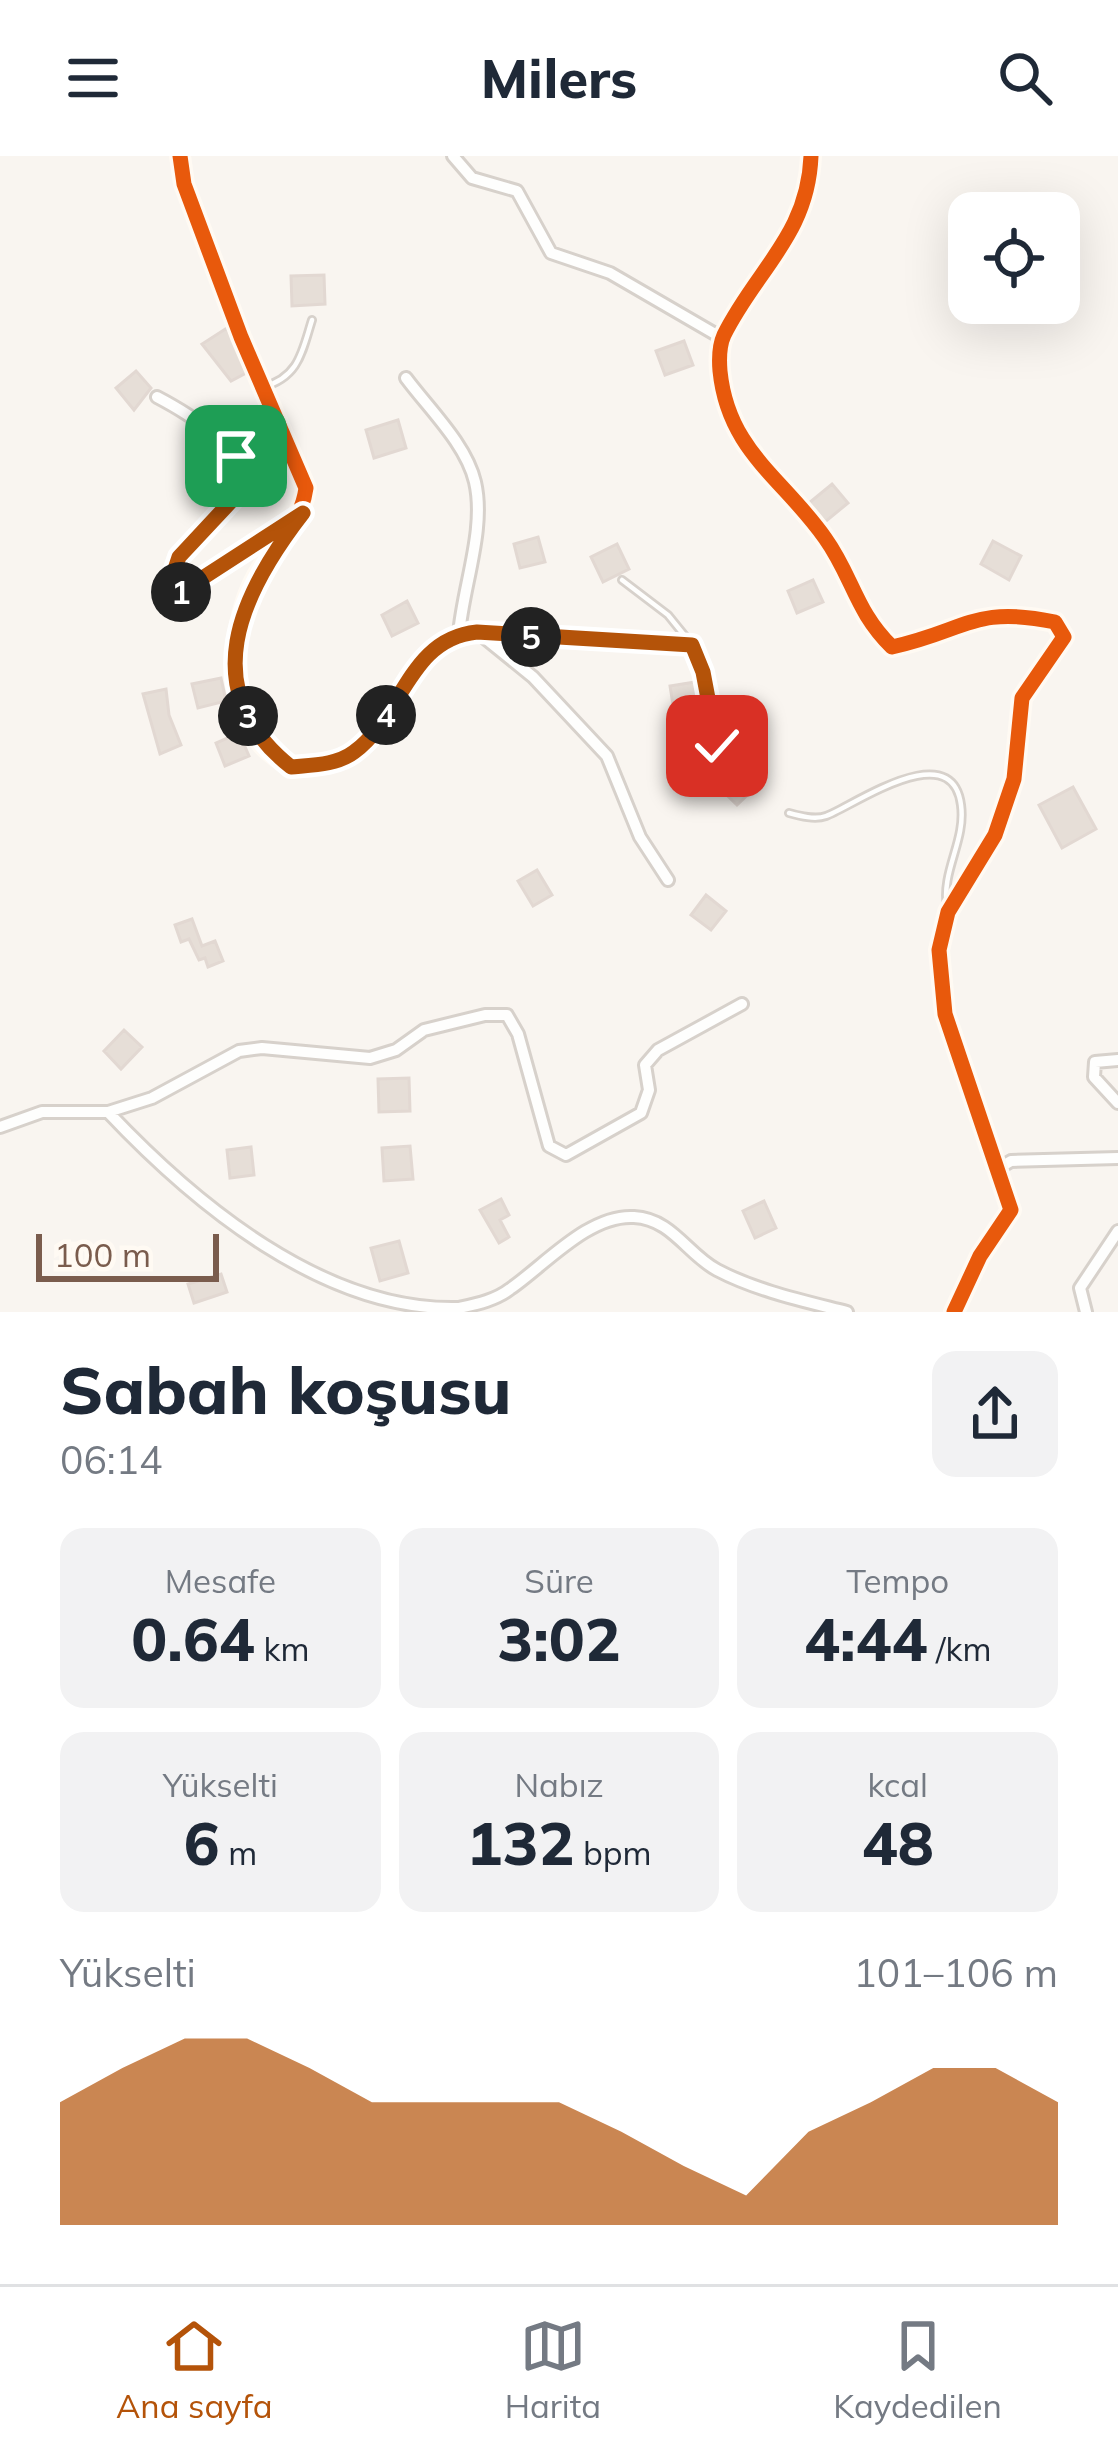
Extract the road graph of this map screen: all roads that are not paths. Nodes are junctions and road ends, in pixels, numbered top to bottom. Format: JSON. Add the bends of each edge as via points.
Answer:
{"nodes":[{"id":1,"x":180,"y":156,"type":"edge"},
{"id":2,"x":453,"y":156,"type":"edge"},
{"id":3,"x":811,"y":156,"type":"edge"},
{"id":4,"x":312,"y":320,"type":"dead end"},
{"id":5,"x":722,"y":338,"type":"junction"},
{"id":6,"x":406,"y":378,"type":"dead end"},
{"id":7,"x":263,"y":387,"type":"junction"},
{"id":8,"x":157,"y":397,"type":"dead end"},
{"id":9,"x":303,"y":513,"type":"junction"},
{"id":10,"x":622,"y":580,"type":"dead end"},
{"id":11,"x":477,"y":632,"type":"junction"},
{"id":12,"x":459,"y":634,"type":"junction"},
{"id":13,"x":692,"y":645,"type":"junction"},
{"id":14,"x":717,"y":746,"type":"dead end"},
{"id":15,"x":789,"y":814,"type":"dead end"},
{"id":16,"x":668,"y":880,"type":"dead end"},
{"id":17,"x":948,"y":912,"type":"junction"},
{"id":18,"x":742,"y":1004,"type":"dead end"},
{"id":19,"x":1118,"y":1060,"type":"edge"},
{"id":20,"x":1118,"y":1103,"type":"edge"},
{"id":21,"x":108,"y":1112,"type":"junction"},
{"id":22,"x":0,"y":1127,"type":"edge"},
{"id":23,"x":1118,"y":1158,"type":"edge"},
{"id":24,"x":996,"y":1170,"type":"junction"},
{"id":25,"x":1118,"y":1231,"type":"edge"},
{"id":26,"x":847,"y":1312,"type":"edge"},
{"id":27,"x":954,"y":1312,"type":"edge"},
{"id":28,"x":1086,"y":1312,"type":"edge"}],
"edges":[{"from":1,"to":7,"type":"street"},
{"from":2,"to":5,"type":"street","via":[[472,178],[517,191],[551,253],[610,273]]},
{"from":3,"to":5,"type":"street","via":[[810,189],[794,229]]},
{"from":4,"to":7,"type":"lane","via":[[286,381]]},
{"from":5,"to":17,"type":"street","via":[[723,397],[740,440],[828,542],[867,623],[892,647],[981,615],[1055,622],[1064,637],[1022,698],[1014,779],[994,836]]},
{"from":6,"to":12,"type":"street","via":[[475,482]]},
{"from":7,"to":9,"type":"street","via":[[306,488]]},
{"from":8,"to":9,"type":"street","via":[[211,431],[236,456],[244,481],[179,557],[170,599]]},
{"from":9,"to":12,"type":"street","via":[[256,578],[236,656],[242,705],[262,744],[291,767],[353,753],[425,653]]},
{"from":10,"to":13,"type":"lane"},
{"from":11,"to":12,"type":"street"},
{"from":11,"to":13,"type":"street"},
{"from":11,"to":16,"type":"street","via":[[533,677],[607,756],[640,837]]},
{"from":13,"to":14,"type":"street"},
{"from":15,"to":17,"type":"lane","via":[[823,818],[890,781],[932,775],[953,786],[962,804],[944,886]]},
{"from":17,"to":24,"type":"street","via":[[939,950],[945,1014]]},
{"from":18,"to":21,"type":"street","via":[[658,1050],[645,1065],[649,1090],[641,1113],[566,1155],[548,1146],[507,1015],[424,1030],[370,1058],[238,1051],[152,1098]]},
{"from":19,"to":20,"type":"street","via":[[1095,1062],[1094,1077]]},
{"from":21,"to":22,"type":"street","via":[[43,1112]]},
{"from":21,"to":26,"type":"street","via":[[239,1238],[355,1303],[438,1312],[478,1304],[628,1216],[652,1219],[713,1268]]},
{"from":23,"to":24,"type":"street","via":[[1011,1161]]},
{"from":24,"to":27,"type":"street","via":[[1011,1210]]},
{"from":25,"to":28,"type":"street","via":[[1080,1288]]}]}
